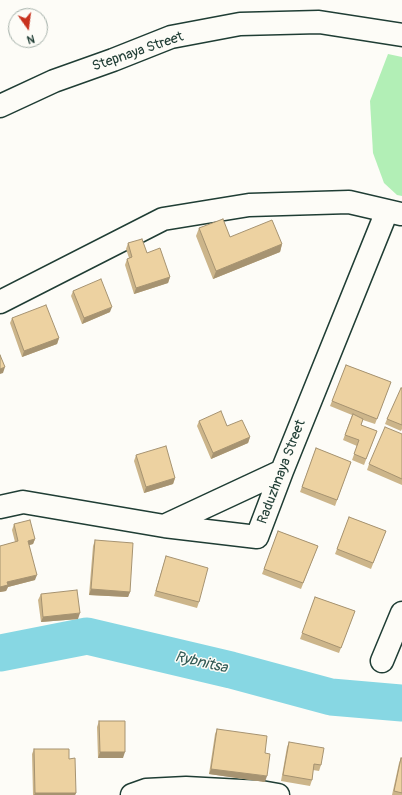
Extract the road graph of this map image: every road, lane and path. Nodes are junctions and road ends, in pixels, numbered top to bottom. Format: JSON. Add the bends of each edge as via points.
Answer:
{"nodes":[{"id":1,"x":402,"y":35,"type":"edge"},
{"id":2,"x":0,"y":106,"type":"edge"},
{"id":3,"x":395,"y":212,"type":"edge"},
{"id":4,"x":0,"y":302,"type":"edge"},
{"id":5,"x":282,"y":471,"type":"junction"},
{"id":6,"x":0,"y":507,"type":"edge"},
{"id":7,"x":164,"y":526,"type":"junction"},
{"id":8,"x":402,"y":613,"type":"edge"},
{"id":9,"x":382,"y":661,"type":"dead end"},
{"id":10,"x":132,"y":795,"type":"edge"},
{"id":11,"x":278,"y":795,"type":"edge"}],
"edges":[{"from":1,"to":2,"type":"street","name":"Stepnaya Street","via":[[319,22],[240,24],[172,38],[54,81]]},
{"from":3,"to":4,"type":"street","name":"Raduzhnaya Street","via":[[349,202],[249,205],[163,218]]},
{"from":3,"to":5,"type":"street","name":"Raduzhnaya Street"},
{"from":5,"to":7,"type":"street"},
{"from":5,"to":7,"type":"street","name":"Raduzhnaya Street","via":[[257,537]]},
{"from":6,"to":7,"type":"street","name":"Raduzhnaya Street","via":[[23,502]]},
{"from":8,"to":9,"type":"street"},
{"from":10,"to":11,"type":"street","via":[[146,790],[186,788]]}]}
